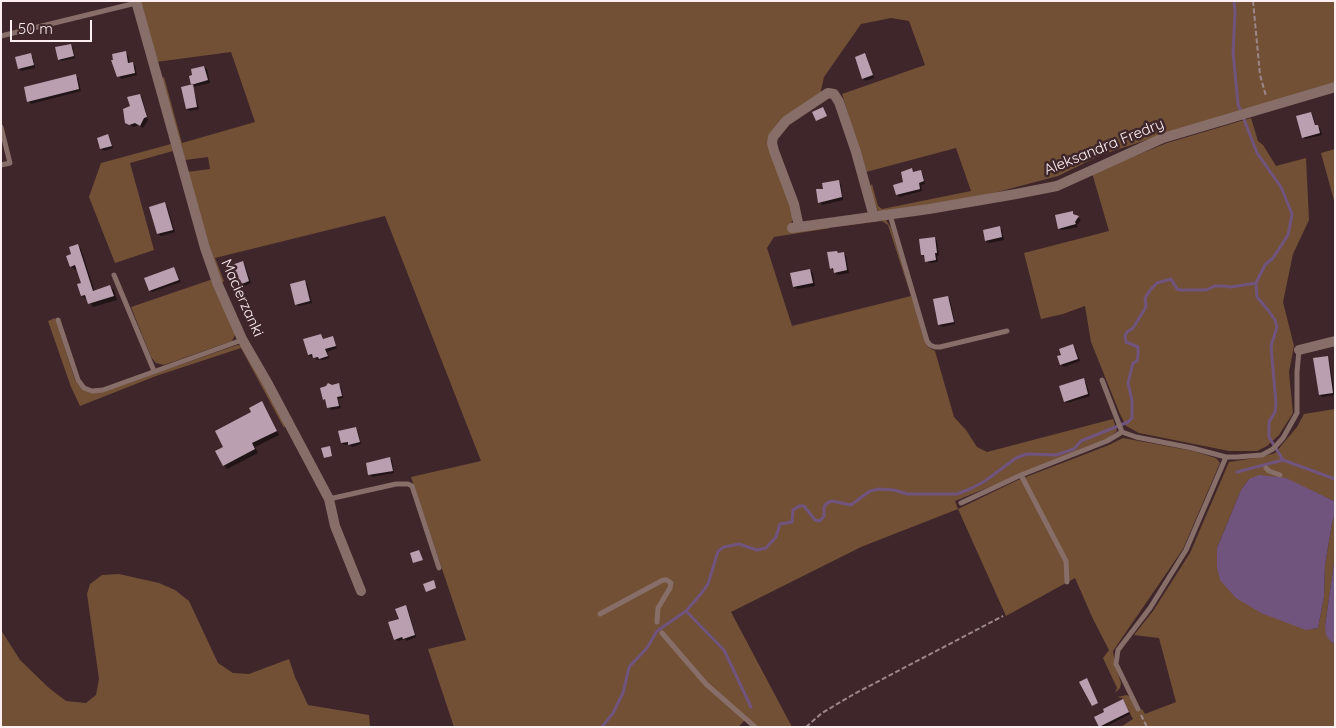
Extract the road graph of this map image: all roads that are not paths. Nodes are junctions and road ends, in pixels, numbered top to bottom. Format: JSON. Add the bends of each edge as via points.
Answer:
{"nodes":[{"id":1,"x":136,"y":2,"type":"edge"},
{"id":2,"x":1,"y":36,"type":"edge"},
{"id":3,"x":1335,"y":87,"type":"edge"},
{"id":4,"x":1,"y":127,"type":"edge"},
{"id":5,"x":1,"y":165,"type":"edge"},
{"id":6,"x":890,"y":215,"type":"junction"},
{"id":7,"x":874,"y":217,"type":"junction"},
{"id":8,"x":114,"y":275,"type":"dead end"},
{"id":9,"x":58,"y":320,"type":"dead end"},
{"id":10,"x":1008,"y":331,"type":"dead end"},
{"id":11,"x":242,"y":339,"type":"junction"},
{"id":12,"x":1335,"y":341,"type":"edge"},
{"id":13,"x":1299,"y":350,"type":"joint"},
{"id":14,"x":154,"y":371,"type":"junction"},
{"id":15,"x":1102,"y":380,"type":"dead end"},
{"id":16,"x":1121,"y":430,"type":"junction"},
{"id":17,"x":1262,"y":455,"type":"junction"},
{"id":18,"x":1226,"y":457,"type":"junction"},
{"id":19,"x":1021,"y":475,"type":"junction"},
{"id":20,"x":1280,"y":475,"type":"dead end"},
{"id":21,"x":329,"y":499,"type":"junction"},
{"id":22,"x":961,"y":504,"type":"dead end"},
{"id":23,"x":439,"y":568,"type":"dead end"},
{"id":24,"x":1067,"y":582,"type":"dead end"},
{"id":25,"x":361,"y":591,"type":"dead end"},
{"id":26,"x":600,"y":614,"type":"dead end"},
{"id":27,"x":657,"y":622,"type":"dead end"},
{"id":28,"x":662,"y":633,"type":"dead end"},
{"id":29,"x":1138,"y":709,"type":"road end"},
{"id":30,"x":756,"y":727,"type":"edge"}],
"edges":[{"from":1,"to":2,"type":"lane"},
{"from":1,"to":11,"type":"street","name":"Macierzanki","via":[[205,248]]},
{"from":3,"to":6,"type":"street","name":"Aleksandra Fredry","via":[[1162,138],[1057,186]]},
{"from":4,"to":5,"type":"lane","via":[[10,163]]},
{"from":6,"to":7,"type":"street","name":"Aleksandra Fredry"},
{"from":6,"to":10,"type":"lane","via":[[930,345],[935,347]]},
{"from":7,"to":7,"type":"street","name":"Aleksandra Fredry","via":[[839,102],[834,94],[828,93],[786,121],[773,137],[774,151],[794,204],[795,228]]},
{"from":8,"to":14,"type":"lane"},
{"from":9,"to":14,"type":"lane","via":[[78,380],[88,390],[103,390]]},
{"from":11,"to":14,"type":"lane"},
{"from":11,"to":21,"type":"street","name":"Macierzanki"},
{"from":12,"to":13,"type":"street"},
{"from":13,"to":17,"type":"lane","via":[[1297,412],[1283,438]]},
{"from":15,"to":16,"type":"lane"},
{"from":16,"to":18,"type":"lane","via":[[1136,437]]},
{"from":16,"to":19,"type":"lane","via":[[1108,441]]},
{"from":17,"to":18,"type":"lane"},
{"from":17,"to":20,"type":"lane","via":[[1269,471]]},
{"from":18,"to":29,"type":"lane","via":[[1186,550],[1150,608],[1118,650],[1116,664]]},
{"from":19,"to":22,"type":"lane"},
{"from":19,"to":24,"type":"lane","via":[[1066,561]]},
{"from":21,"to":23,"type":"lane","via":[[396,484],[412,486]]},
{"from":21,"to":25,"type":"street","name":"Macierzanki","via":[[335,526]]},
{"from":26,"to":27,"type":"lane","via":[[667,580],[671,583],[670,588],[658,608]]},
{"from":28,"to":30,"type":"lane","via":[[706,684]]}]}
